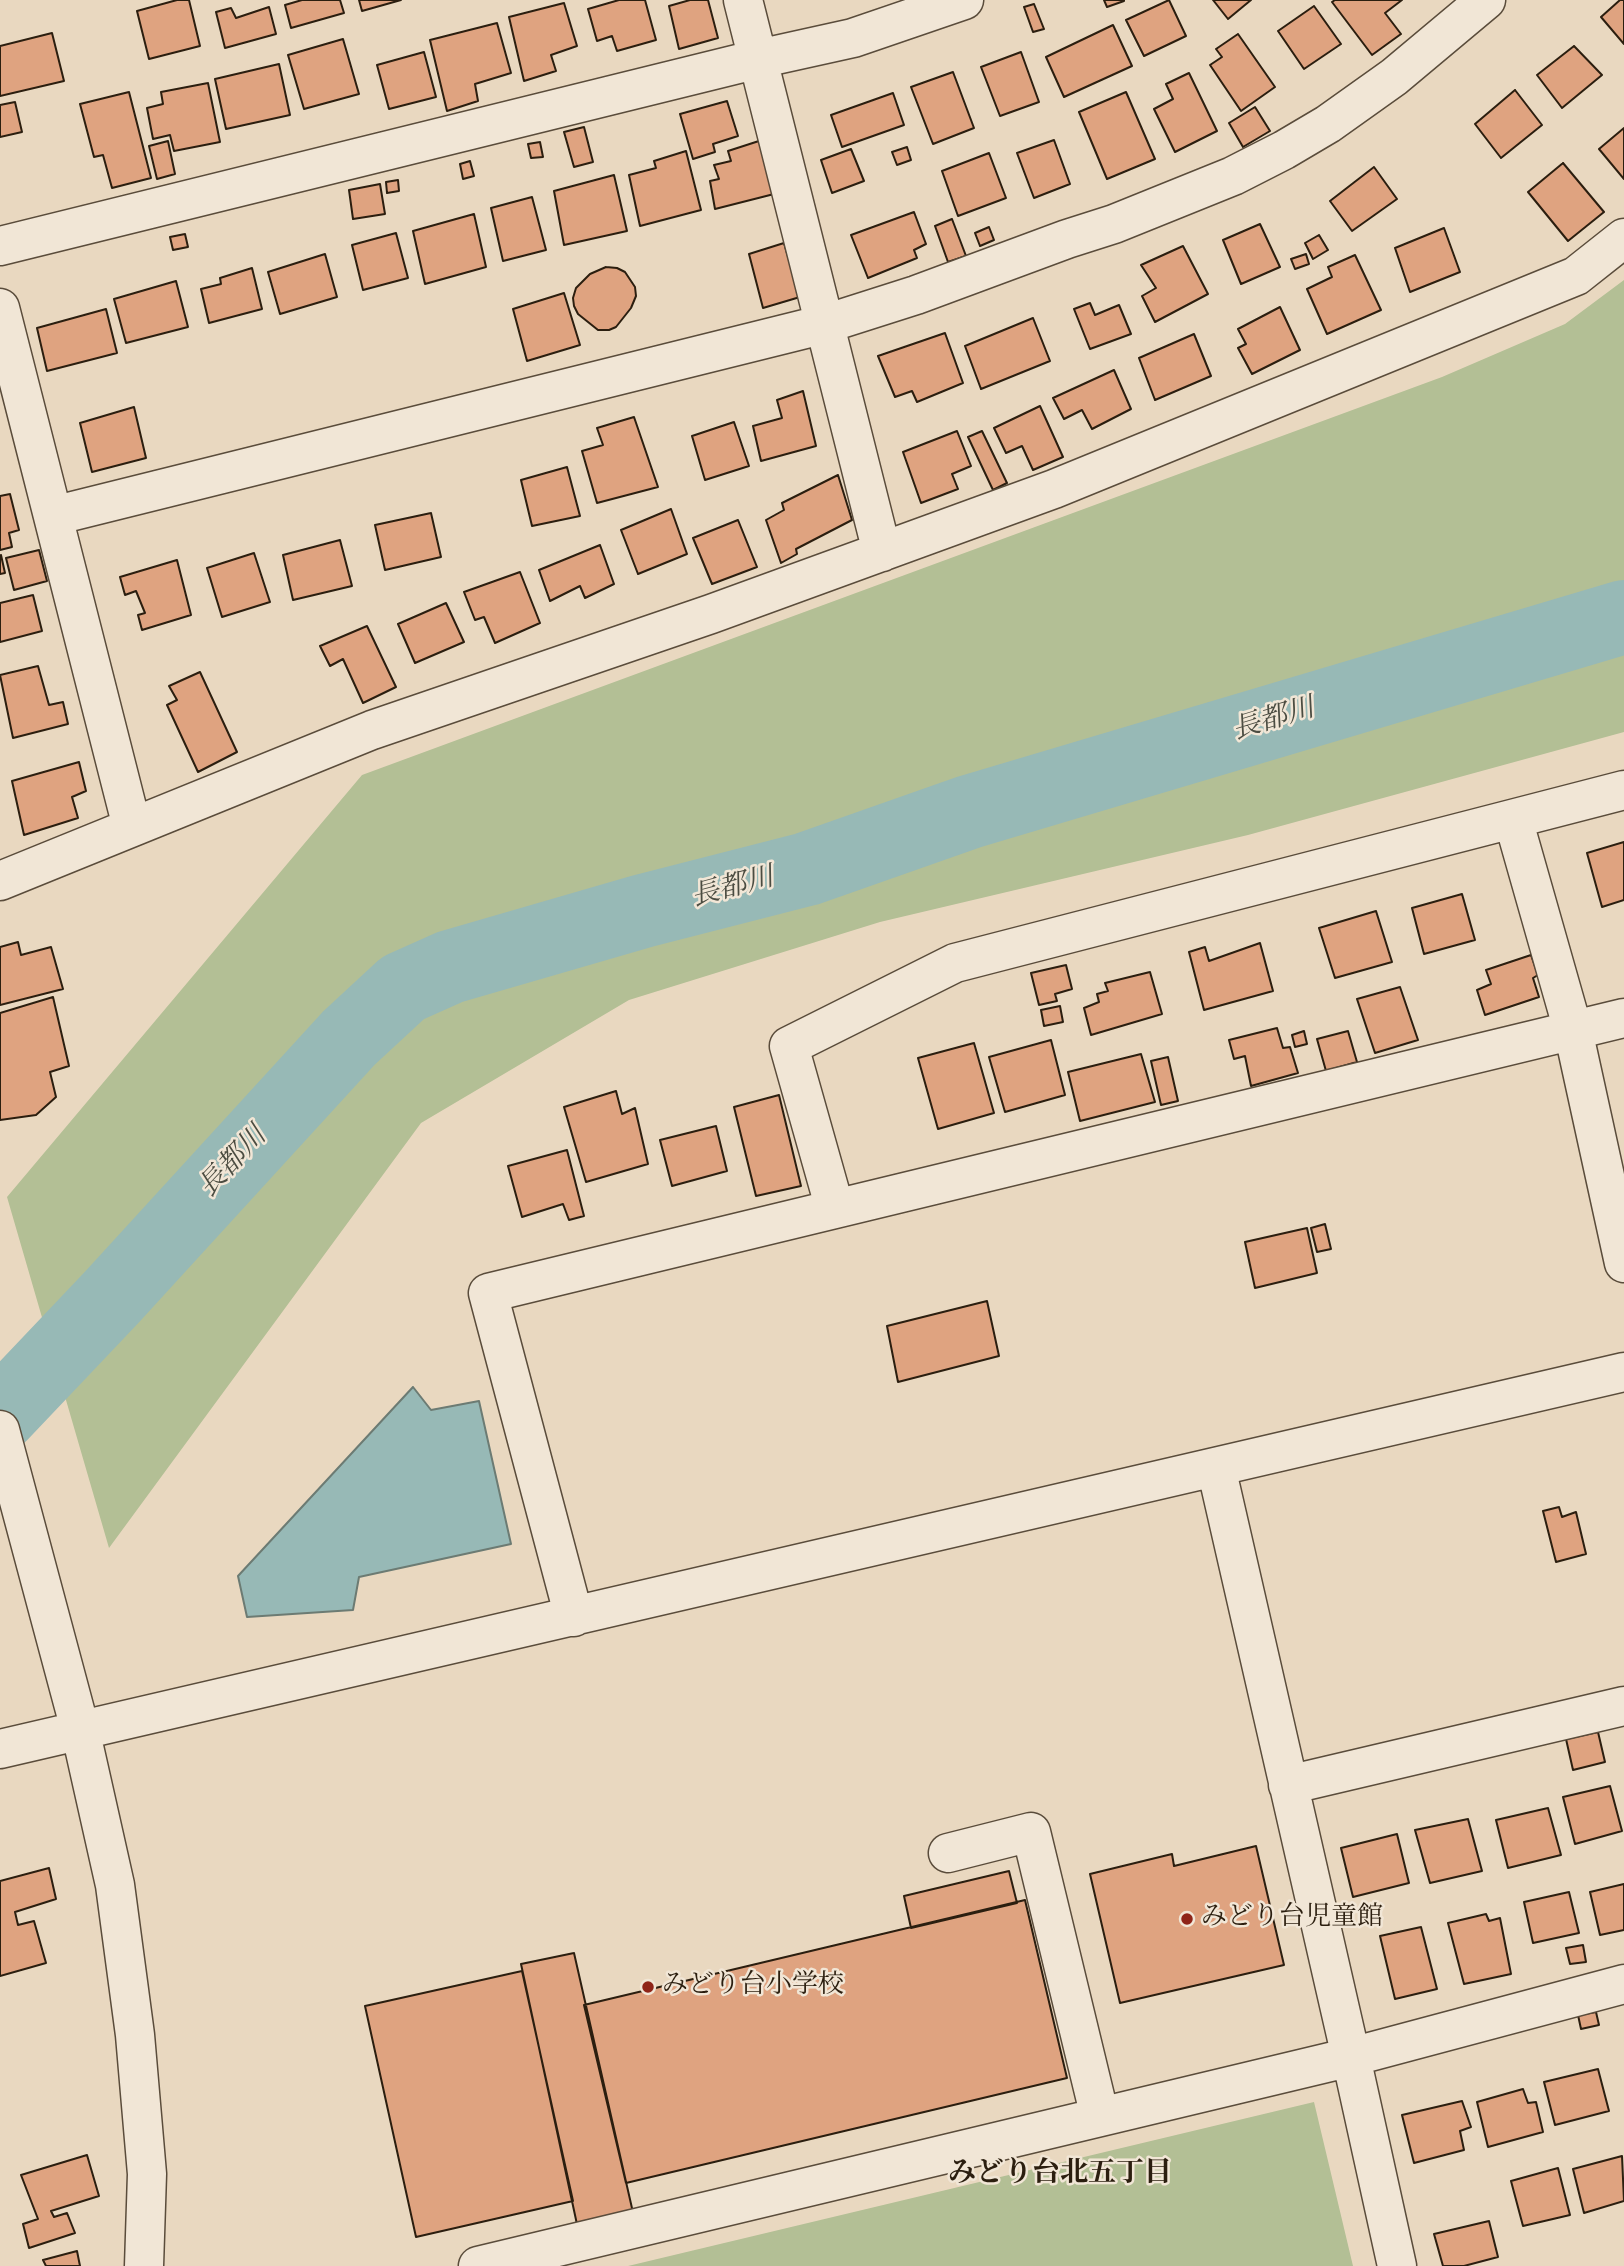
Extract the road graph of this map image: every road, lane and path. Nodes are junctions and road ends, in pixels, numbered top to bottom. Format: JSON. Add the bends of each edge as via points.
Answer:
{"nodes":[{"id":1,"x":743,"y":0,"type":"edge"},
{"id":2,"x":964,"y":0,"type":"edge"},
{"id":3,"x":1486,"y":0,"type":"edge"},
{"id":4,"x":758,"y":59,"type":"junction"},
{"id":5,"x":1624,"y":238,"type":"edge"},
{"id":6,"x":0,"y":246,"type":"edge"},
{"id":7,"x":0,"y":308,"type":"edge"},
{"id":8,"x":825,"y":324,"type":"junction"},
{"id":9,"x":53,"y":516,"type":"junction"},
{"id":10,"x":882,"y":552,"type":"junction"},
{"id":11,"x":1624,"y":790,"type":"edge"},
{"id":12,"x":1513,"y":819,"type":"junction"},
{"id":13,"x":132,"y":827,"type":"junction"},
{"id":14,"x":0,"y":881,"type":"edge"},
{"id":15,"x":1624,"y":1018,"type":"edge"},
{"id":16,"x":1573,"y":1030,"type":"junction"},
{"id":17,"x":835,"y":1209,"type":"junction"},
{"id":18,"x":1624,"y":1263,"type":"edge"},
{"id":19,"x":1624,"y":1372,"type":"edge"},
{"id":20,"x":0,"y":1430,"type":"edge"},
{"id":21,"x":1216,"y":1467,"type":"junction"},
{"id":22,"x":574,"y":1617,"type":"junction"},
{"id":23,"x":1624,"y":1706,"type":"edge"},
{"id":24,"x":80,"y":1729,"type":"junction"},
{"id":25,"x":0,"y":1749,"type":"edge"},
{"id":26,"x":1288,"y":1785,"type":"junction"},
{"id":27,"x":948,"y":1853,"type":"dead end"},
{"id":28,"x":1624,"y":1984,"type":"edge"},
{"id":29,"x":1352,"y":2057,"type":"junction"},
{"id":30,"x":1100,"y":2117,"type":"junction"},
{"id":31,"x":144,"y":2266,"type":"edge"},
{"id":32,"x":478,"y":2266,"type":"edge"},
{"id":33,"x":1397,"y":2266,"type":"edge"}],
"edges":[{"from":1,"to":4,"type":"street"},
{"from":2,"to":4,"type":"street","via":[[853,38]]},
{"from":3,"to":8,"type":"street","via":[[1362,101],[1233,176],[1114,224]]},
{"from":4,"to":6,"type":"street"},
{"from":4,"to":8,"type":"street"},
{"from":5,"to":10,"type":"street","via":[[1576,276],[1054,489]]},
{"from":7,"to":9,"type":"street"},
{"from":8,"to":9,"type":"street"},
{"from":8,"to":10,"type":"street"},
{"from":9,"to":13,"type":"street"},
{"from":10,"to":13,"type":"street","via":[[372,730]]},
{"from":11,"to":12,"type":"street"},
{"from":12,"to":16,"type":"street"},
{"from":12,"to":17,"type":"street","via":[[955,963],[789,1046]]},
{"from":13,"to":14,"type":"street"},
{"from":15,"to":16,"type":"street"},
{"from":16,"to":17,"type":"street"},
{"from":16,"to":18,"type":"street"},
{"from":17,"to":22,"type":"street","via":[[488,1293]]},
{"from":19,"to":21,"type":"street"},
{"from":20,"to":24,"type":"street"},
{"from":21,"to":22,"type":"street"},
{"from":21,"to":26,"type":"street"},
{"from":22,"to":24,"type":"street"},
{"from":23,"to":26,"type":"street"},
{"from":24,"to":25,"type":"street"},
{"from":24,"to":31,"type":"street","via":[[115,1885],[135,2035],[147,2174]]},
{"from":26,"to":29,"type":"street"},
{"from":27,"to":30,"type":"street","via":[[1031,1832]]},
{"from":28,"to":29,"type":"street"},
{"from":29,"to":30,"type":"street"},
{"from":29,"to":33,"type":"street"},
{"from":30,"to":32,"type":"street"}]}
